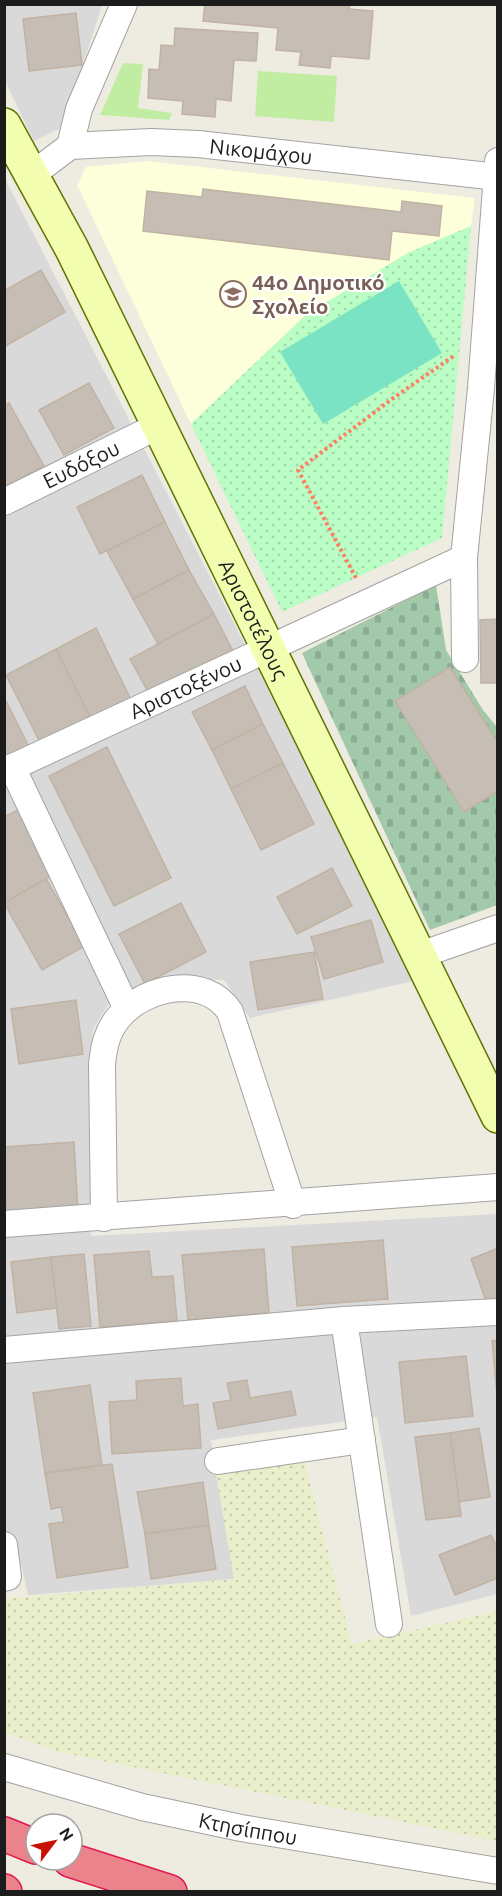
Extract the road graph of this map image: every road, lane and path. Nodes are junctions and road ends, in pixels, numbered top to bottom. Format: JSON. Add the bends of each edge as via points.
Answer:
{"nodes":[{"id":1,"x":124,"y":4,"type":"edge"},
{"id":2,"x":4,"y":125,"type":"edge"},
{"id":3,"x":70,"y":147,"type":"junction"},
{"id":4,"x":497,"y":172,"type":"edge"},
{"id":5,"x":33,"y":174,"type":"junction"},
{"id":6,"x":485,"y":334,"type":"junction"},
{"id":7,"x":158,"y":426,"type":"junction"},
{"id":8,"x":4,"y":502,"type":"edge"},
{"id":9,"x":464,"y":558,"type":"junction"},
{"id":10,"x":369,"y":602,"type":"junction"},
{"id":11,"x":267,"y":648,"type":"junction"},
{"id":12,"x":465,"y":659,"type":"dead end"},
{"id":13,"x":8,"y":769,"type":"edge"},
{"id":14,"x":498,"y":928,"type":"edge"},
{"id":15,"x":420,"y":955,"type":"junction"},
{"id":16,"x":127,"y":1009,"type":"junction"},
{"id":17,"x":498,"y":1116,"type":"edge"},
{"id":18,"x":498,"y":1187,"type":"edge"},
{"id":19,"x":293,"y":1204,"type":"junction"},
{"id":20,"x":104,"y":1218,"type":"junction"},
{"id":21,"x":4,"y":1224,"type":"edge"},
{"id":22,"x":498,"y":1312,"type":"edge"},
{"id":23,"x":344,"y":1320,"type":"junction"},
{"id":24,"x":4,"y":1350,"type":"edge"},
{"id":25,"x":362,"y":1440,"type":"junction"},
{"id":26,"x":218,"y":1461,"type":"dead end"},
{"id":27,"x":4,"y":1545,"type":"edge"},
{"id":28,"x":6,"y":1577,"type":"edge"},
{"id":29,"x":389,"y":1624,"type":"dead end"},
{"id":30,"x":4,"y":1767,"type":"edge"},
{"id":31,"x":4,"y":1834,"type":"edge"},
{"id":32,"x":24,"y":1842,"type":"edge"},
{"id":33,"x":84,"y":1864,"type":"edge"},
{"id":34,"x":498,"y":1871,"type":"edge"},
{"id":35,"x":170,"y":1892,"type":"edge"}],
"edges":[{"from":1,"to":3,"type":"street","via":[[79,109]]},
{"from":2,"to":5,"type":"main road","name":"Αριστοτέλους"},
{"from":3,"to":4,"type":"street","name":"Νικομάχου","via":[[151,142],[198,144]]},
{"from":3,"to":5,"type":"street"},
{"from":4,"to":6,"type":"street"},
{"from":5,"to":7,"type":"main road","name":"Αριστοτέλους"},
{"from":6,"to":9,"type":"street"},
{"from":6,"to":10,"type":"path","via":[[298,470]]},
{"from":7,"to":8,"type":"street","name":"Ευδόξου"},
{"from":7,"to":11,"type":"main road","name":"Αριστοτέλους"},
{"from":9,"to":10,"type":"street","name":"Αριστοξένου"},
{"from":9,"to":12,"type":"street"},
{"from":10,"to":11,"type":"street","name":"Αριστοξένου"},
{"from":11,"to":13,"type":"street","name":"Αριστοξένου"},
{"from":11,"to":15,"type":"main road","name":"Αριστοτέλους"},
{"from":13,"to":16,"type":"street"},
{"from":14,"to":15,"type":"street"},
{"from":15,"to":17,"type":"main road","name":"Αριστοτέλους"},
{"from":16,"to":19,"type":"street","via":[[164,991],[183,988],[208,991],[225,1003],[237,1025]]},
{"from":16,"to":20,"type":"street","via":[[111,1028],[103,1052]]},
{"from":18,"to":19,"type":"street"},
{"from":19,"to":20,"type":"street"},
{"from":20,"to":21,"type":"street"},
{"from":22,"to":23,"type":"street"},
{"from":23,"to":24,"type":"street"},
{"from":23,"to":25,"type":"street"},
{"from":25,"to":26,"type":"street"},
{"from":25,"to":29,"type":"street"},
{"from":27,"to":28,"type":"street"},
{"from":30,"to":34,"type":"street","name":"Κτησίππου","via":[[142,1808]]},
{"from":31,"to":32,"type":"highway"},
{"from":33,"to":35,"type":"highway"}]}
